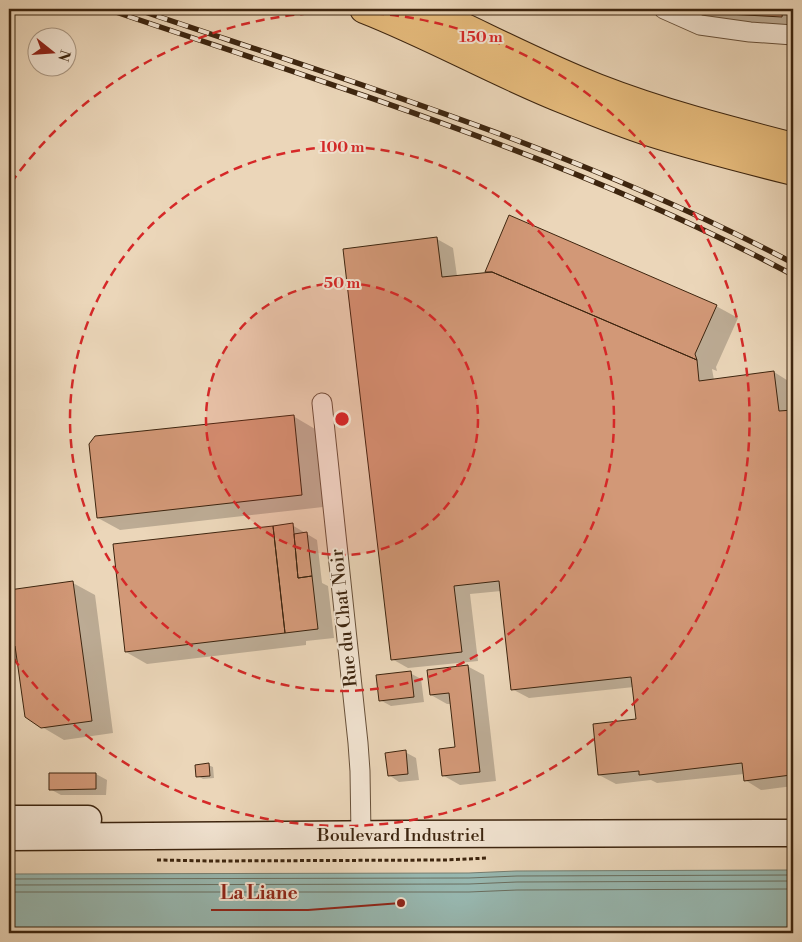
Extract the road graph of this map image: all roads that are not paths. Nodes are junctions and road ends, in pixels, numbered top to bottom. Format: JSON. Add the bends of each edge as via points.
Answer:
{"nodes":[{"id":1,"x":364,"y":9,"type":"edge"},
{"id":2,"x":425,"y":9,"type":"edge"},
{"id":3,"x":664,"y":9,"type":"edge"},
{"id":4,"x":793,"y":35,"type":"edge"},
{"id":5,"x":793,"y":147,"type":"edge"},
{"id":6,"x":793,"y":171,"type":"edge"},
{"id":7,"x":322,"y":403,"type":"dead end"},
{"id":8,"x":793,"y":815,"type":"edge"},
{"id":9,"x":9,"y":819,"type":"edge"},
{"id":10,"x":361,"y":826,"type":"junction"},
{"id":11,"x":793,"y":833,"type":"edge"},
{"id":12,"x":9,"y":837,"type":"edge"}],
"edges":[{"from":1,"to":6,"type":"highway","via":[[602,115],[699,147]]},
{"from":2,"to":5,"type":"highway","via":[[595,87],[701,123]]},
{"from":3,"to":4,"type":"street","via":[[700,25]]},
{"from":7,"to":10,"type":"street","name":"Rue du Chat Noir","via":[[358,743]]},
{"from":8,"to":10,"type":"street","name":"Boulevard Industriel"},
{"from":9,"to":10,"type":"street","name":"Boulevard Industriel"},
{"from":10,"to":11,"type":"street","name":"Boulevard Industriel"},
{"from":10,"to":12,"type":"street","name":"Boulevard Industriel"}]}
